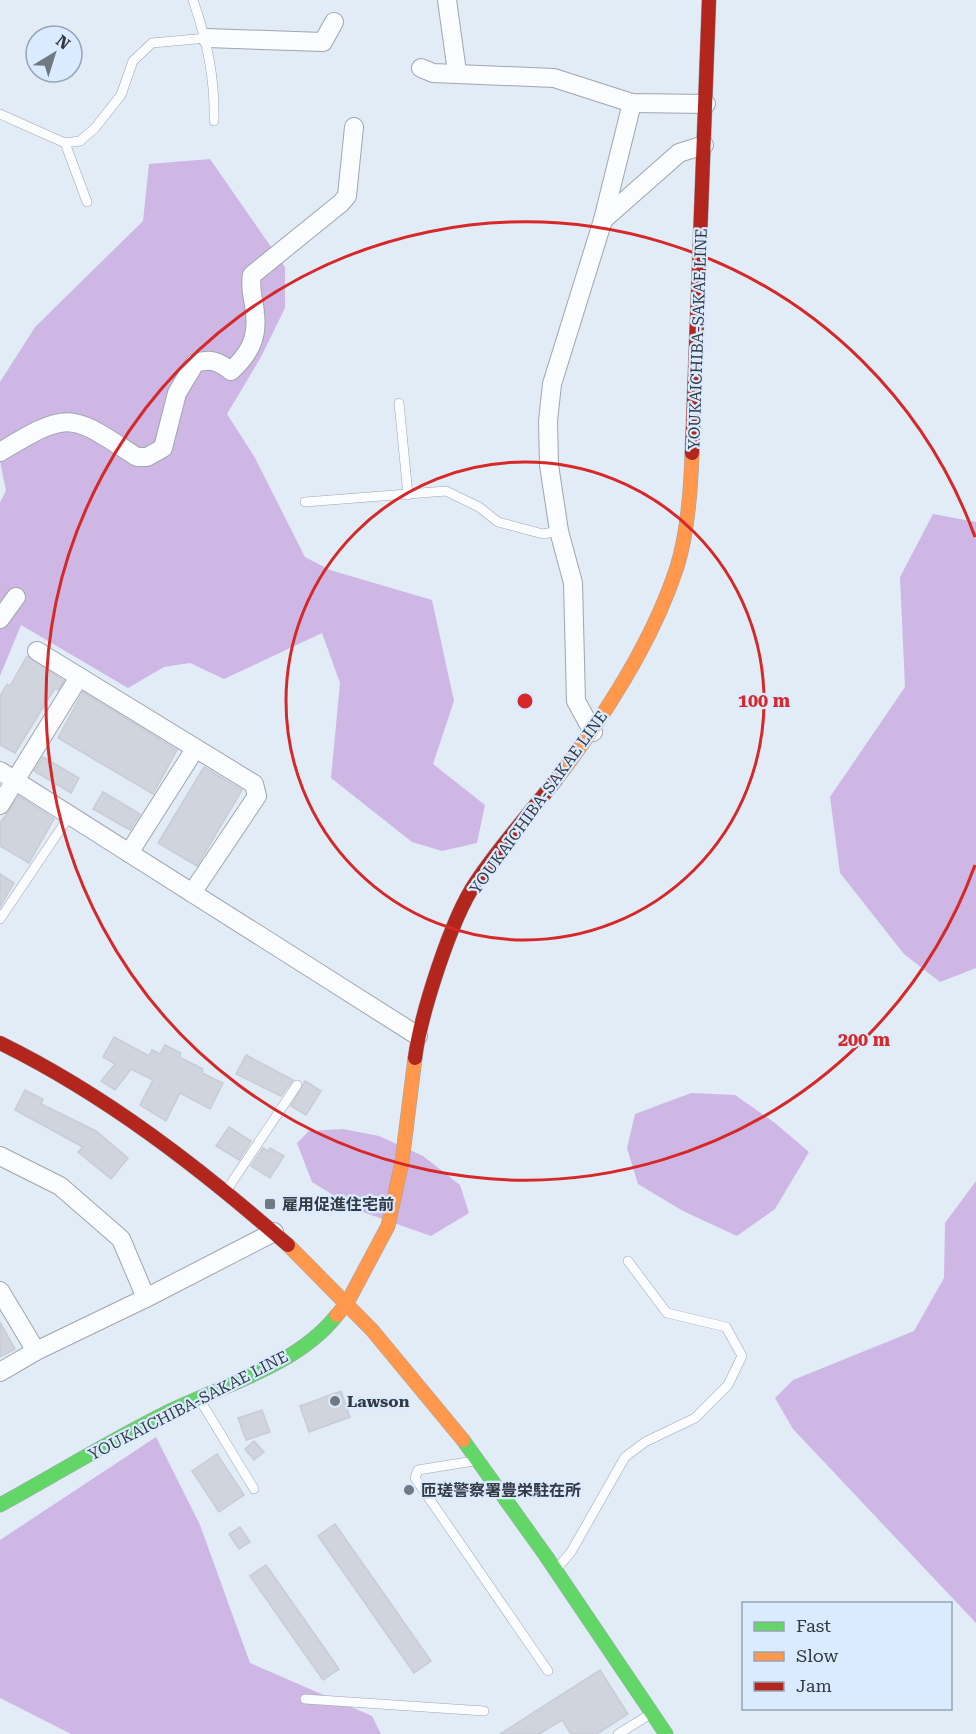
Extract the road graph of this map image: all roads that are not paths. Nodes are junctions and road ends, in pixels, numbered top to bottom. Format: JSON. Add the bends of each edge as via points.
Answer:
{"nodes":[{"id":1,"x":193,"y":0,"type":"edge"},
{"id":2,"x":447,"y":0,"type":"edge"},
{"id":3,"x":709,"y":0,"type":"edge"},
{"id":4,"x":334,"y":22,"type":"dead end"},
{"id":5,"x":207,"y":38,"type":"junction"},
{"id":6,"x":421,"y":68,"type":"dead end"},
{"id":7,"x":457,"y":72,"type":"junction"},
{"id":8,"x":632,"y":103,"type":"junction"},
{"id":9,"x":706,"y":104,"type":"junction"},
{"id":10,"x":0,"y":114,"type":"edge"},
{"id":11,"x":214,"y":121,"type":"dead end"},
{"id":12,"x":354,"y":127,"type":"dead end"},
{"id":13,"x":65,"y":143,"type":"junction"},
{"id":14,"x":704,"y":145,"type":"junction"},
{"id":15,"x":87,"y":202,"type":"dead end"},
{"id":16,"x":603,"y":220,"type":"junction"},
{"id":17,"x":399,"y":404,"type":"dead end"},
{"id":18,"x":0,"y":452,"type":"edge"},
{"id":19,"x":408,"y":495,"type":"junction"},
{"id":20,"x":305,"y":502,"type":"dead end"},
{"id":21,"x":559,"y":531,"type":"junction"},
{"id":22,"x":16,"y":597,"type":"dead end"},
{"id":23,"x":0,"y":619,"type":"edge"},
{"id":24,"x":37,"y":651,"type":"dead end"},
{"id":25,"x":79,"y":677,"type":"junction"},
{"id":26,"x":593,"y":732,"type":"junction"},
{"id":27,"x":195,"y":749,"type":"junction"},
{"id":28,"x":7,"y":776,"type":"edge"},
{"id":29,"x":0,"y":805,"type":"edge"},
{"id":30,"x":69,"y":815,"type":"junction"},
{"id":31,"x":129,"y":853,"type":"junction"},
{"id":32,"x":192,"y":893,"type":"junction"},
{"id":33,"x":0,"y":919,"type":"edge"},
{"id":34,"x":418,"y":1036,"type":"junction"},
{"id":35,"x":0,"y":1043,"type":"edge"},
{"id":36,"x":297,"y":1085,"type":"dead end"},
{"id":37,"x":0,"y":1156,"type":"edge"},
{"id":38,"x":225,"y":1193,"type":"junction"},
{"id":39,"x":274,"y":1232,"type":"junction"},
{"id":40,"x":628,"y":1261,"type":"dead end"},
{"id":41,"x":0,"y":1291,"type":"edge"},
{"id":42,"x":146,"y":1298,"type":"junction"},
{"id":43,"x":347,"y":1303,"type":"junction"},
{"id":44,"x":36,"y":1351,"type":"junction"},
{"id":45,"x":0,"y":1372,"type":"edge"},
{"id":46,"x":199,"y":1398,"type":"junction"},
{"id":47,"x":478,"y":1460,"type":"junction"},
{"id":48,"x":254,"y":1489,"type":"dead end"},
{"id":49,"x":2,"y":1500,"type":"edge"},
{"id":50,"x":555,"y":1570,"type":"junction"},
{"id":51,"x":548,"y":1671,"type":"dead end"},
{"id":52,"x":305,"y":1699,"type":"dead end"},
{"id":53,"x":484,"y":1711,"type":"dead end"},
{"id":54,"x":652,"y":1714,"type":"junction"},
{"id":55,"x":618,"y":1734,"type":"edge"},
{"id":56,"x":666,"y":1734,"type":"edge"}],
"edges":[{"from":1,"to":5,"type":"lane"},
{"from":2,"to":7,"type":"street"},
{"from":3,"to":9,"type":"main road","name":"YOUKAICHIBA-SAKAE LINE"},
{"from":4,"to":5,"type":"street","via":[[323,42]]},
{"from":5,"to":11,"type":"lane","via":[[215,86]]},
{"from":5,"to":13,"type":"lane","via":[[152,43],[133,61],[121,95],[95,128],[80,141]]},
{"from":6,"to":7,"type":"street","via":[[433,73]]},
{"from":7,"to":8,"type":"street","via":[[554,78]]},
{"from":8,"to":9,"type":"street"},
{"from":8,"to":16,"type":"street"},
{"from":9,"to":14,"type":"main road","name":"YOUKAICHIBA-SAKAE LINE"},
{"from":10,"to":13,"type":"lane"},
{"from":12,"to":18,"type":"street","via":[[347,196],[252,276],[254,335],[247,356],[231,371],[207,359],[195,363],[177,393],[163,448],[156,454],[137,457],[87,425],[71,421],[39,428]]},
{"from":13,"to":15,"type":"lane"},
{"from":14,"to":16,"type":"street","via":[[680,153]]},
{"from":14,"to":26,"type":"main road","name":"YOUKAICHIBA-SAKAE LINE","via":[[692,483],[678,565],[654,625]]},
{"from":16,"to":21,"type":"street","via":[[552,384],[549,465]]},
{"from":17,"to":19,"type":"lane"},
{"from":19,"to":20,"type":"lane"},
{"from":19,"to":21,"type":"lane","via":[[446,491],[479,507],[498,522],[543,534]]},
{"from":21,"to":26,"type":"street","via":[[574,594],[576,701]]},
{"from":22,"to":23,"type":"street"},
{"from":24,"to":25,"type":"street"},
{"from":25,"to":27,"type":"street"},
{"from":25,"to":28,"type":"street"},
{"from":26,"to":34,"type":"main road","name":"YOUKAICHIBA-SAKAE LINE","via":[[475,884],[453,928]]},
{"from":27,"to":31,"type":"street"},
{"from":27,"to":32,"type":"street","via":[[254,784],[257,796]]},
{"from":28,"to":29,"type":"street"},
{"from":28,"to":30,"type":"street"},
{"from":30,"to":31,"type":"street"},
{"from":30,"to":33,"type":"lane"},
{"from":31,"to":32,"type":"street"},
{"from":32,"to":34,"type":"street"},
{"from":34,"to":43,"type":"main road","name":"YOUKAICHIBA-SAKAE LINE","via":[[409,1118],[392,1212]]},
{"from":35,"to":38,"type":"main road","via":[[113,1108]]},
{"from":36,"to":38,"type":"lane"},
{"from":37,"to":42,"type":"street","via":[[60,1186],[121,1239]]},
{"from":38,"to":39,"type":"main road"},
{"from":39,"to":42,"type":"street"},
{"from":39,"to":43,"type":"main road"},
{"from":40,"to":50,"type":"lane","via":[[667,1312],[726,1327],[742,1356],[728,1385],[696,1418],[645,1442],[625,1457],[572,1552]]},
{"from":41,"to":44,"type":"street"},
{"from":42,"to":44,"type":"street"},
{"from":43,"to":46,"type":"main road","name":"YOUKAICHIBA-SAKAE LINE","via":[[323,1333],[272,1365]]},
{"from":43,"to":47,"type":"main road","via":[[398,1359]]},
{"from":44,"to":45,"type":"street"},
{"from":46,"to":48,"type":"lane"},
{"from":46,"to":49,"type":"main road","name":"YOUKAICHIBA-SAKAE LINE"},
{"from":47,"to":50,"type":"main road"},
{"from":47,"to":51,"type":"lane","via":[[418,1470],[415,1478]]},
{"from":50,"to":54,"type":"main road"},
{"from":52,"to":53,"type":"lane"},
{"from":54,"to":55,"type":"lane"},
{"from":54,"to":56,"type":"main road"}]}
